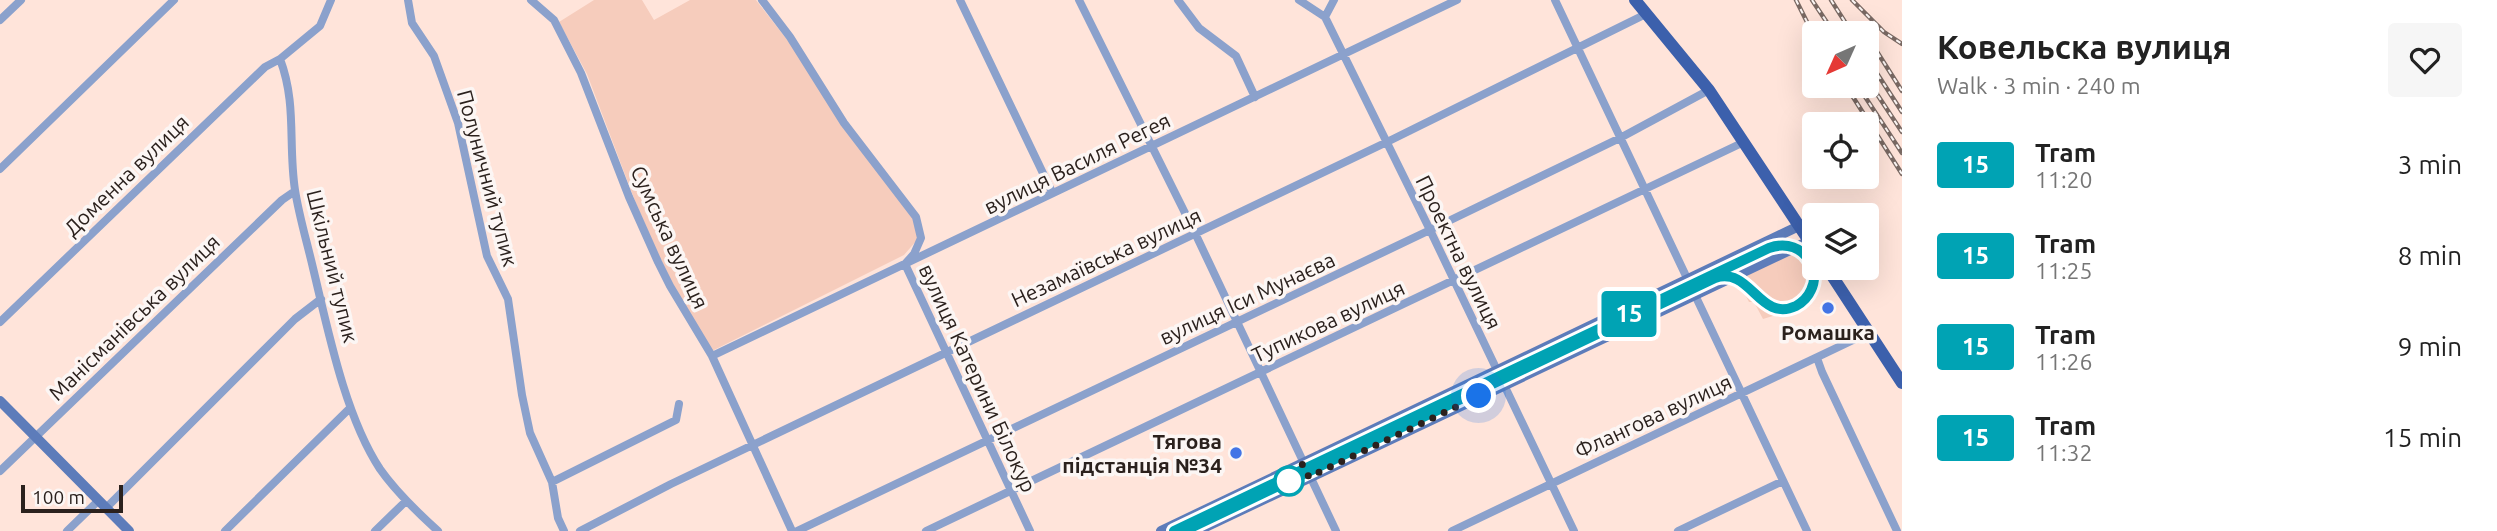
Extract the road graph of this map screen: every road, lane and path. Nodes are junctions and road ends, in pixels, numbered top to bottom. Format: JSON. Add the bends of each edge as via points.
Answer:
{"nodes":[{"id":1,"x":21,"y":0,"type":"edge"},
{"id":2,"x":174,"y":0,"type":"edge"},
{"id":3,"x":331,"y":0,"type":"edge"},
{"id":4,"x":408,"y":0,"type":"edge"},
{"id":5,"x":531,"y":0,"type":"edge"},
{"id":6,"x":762,"y":0,"type":"edge"},
{"id":7,"x":960,"y":0,"type":"edge"},
{"id":8,"x":1079,"y":0,"type":"edge"},
{"id":9,"x":1178,"y":0,"type":"edge"},
{"id":10,"x":1299,"y":0,"type":"edge"},
{"id":11,"x":1334,"y":0,"type":"edge"},
{"id":12,"x":1457,"y":0,"type":"edge"},
{"id":13,"x":1555,"y":0,"type":"edge"},
{"id":14,"x":1635,"y":0,"type":"edge"},
{"id":15,"x":1646,"y":14,"type":"junction"},
{"id":16,"x":1325,"y":17,"type":"junction"},
{"id":17,"x":0,"y":20,"type":"edge"},
{"id":18,"x":1577,"y":50,"type":"junction"},
{"id":19,"x":1343,"y":54,"type":"junction"},
{"id":20,"x":281,"y":59,"type":"junction"},
{"id":21,"x":1709,"y":90,"type":"junction"},
{"id":22,"x":1255,"y":97,"type":"junction"},
{"id":23,"x":1620,"y":138,"type":"junction"},
{"id":24,"x":1387,"y":142,"type":"junction"},
{"id":25,"x":1744,"y":142,"type":"junction"},
{"id":26,"x":1153,"y":146,"type":"junction"},
{"id":27,"x":0,"y":169,"type":"edge"},
{"id":28,"x":1645,"y":190,"type":"junction"},
{"id":29,"x":295,"y":191,"type":"junction"},
{"id":30,"x":1052,"y":192,"type":"junction"},
{"id":31,"x":1799,"y":226,"type":"junction"},
{"id":32,"x":1430,"y":230,"type":"junction"},
{"id":33,"x":1802,"y":230,"type":"edge"},
{"id":34,"x":1195,"y":233,"type":"junction"},
{"id":35,"x":1802,"y":249,"type":"edge"},
{"id":36,"x":905,"y":264,"type":"junction"},
{"id":37,"x":1687,"y":280,"type":"junction"},
{"id":38,"x":1835,"y":280,"type":"edge"},
{"id":39,"x":1454,"y":281,"type":"junction"},
{"id":40,"x":1694,"y":294,"type":"junction"},
{"id":41,"x":321,"y":299,"type":"junction"},
{"id":42,"x":0,"y":322,"type":"edge"},
{"id":43,"x":1237,"y":322,"type":"junction"},
{"id":44,"x":1870,"y":332,"type":"junction"},
{"id":45,"x":946,"y":352,"type":"junction"},
{"id":46,"x":712,"y":356,"type":"junction"},
{"id":47,"x":1818,"y":358,"type":"junction"},
{"id":48,"x":1497,"y":371,"type":"junction"},
{"id":49,"x":1261,"y":372,"type":"junction"},
{"id":50,"x":1902,"y":383,"type":"edge"},
{"id":51,"x":1504,"y":385,"type":"junction"},
{"id":52,"x":1743,"y":393,"type":"junction"},
{"id":53,"x":0,"y":401,"type":"edge"},
{"id":54,"x":679,"y":404,"type":"dead end"},
{"id":55,"x":350,"y":408,"type":"junction"},
{"id":56,"x":35,"y":436,"type":"junction"},
{"id":57,"x":988,"y":440,"type":"junction"},
{"id":58,"x":754,"y":444,"type":"junction"},
{"id":59,"x":1302,"y":464,"type":"junction"},
{"id":60,"x":0,"y":471,"type":"edge"},
{"id":61,"x":1309,"y":477,"type":"junction"},
{"id":62,"x":1783,"y":481,"type":"junction"},
{"id":63,"x":552,"y":482,"type":"junction"},
{"id":64,"x":1551,"y":484,"type":"junction"},
{"id":65,"x":1011,"y":492,"type":"junction"},
{"id":66,"x":406,"y":501,"type":"junction"},
{"id":67,"x":102,"y":504,"type":"junction"},
{"id":68,"x":67,"y":531,"type":"edge"},
{"id":69,"x":129,"y":531,"type":"edge"},
{"id":70,"x":225,"y":531,"type":"edge"},
{"id":71,"x":375,"y":531,"type":"edge"},
{"id":72,"x":438,"y":531,"type":"edge"},
{"id":73,"x":564,"y":531,"type":"edge"},
{"id":74,"x":580,"y":531,"type":"edge"},
{"id":75,"x":795,"y":531,"type":"edge"},
{"id":76,"x":926,"y":531,"type":"edge"},
{"id":77,"x":1030,"y":531,"type":"edge"},
{"id":78,"x":1161,"y":531,"type":"edge"},
{"id":79,"x":1197,"y":531,"type":"edge"},
{"id":80,"x":1336,"y":531,"type":"edge"},
{"id":81,"x":1451,"y":531,"type":"edge"},
{"id":82,"x":1574,"y":531,"type":"edge"},
{"id":83,"x":1678,"y":531,"type":"edge"},
{"id":84,"x":1807,"y":531,"type":"edge"},
{"id":85,"x":1897,"y":531,"type":"edge"}],
"edges":[{"from":1,"to":17,"type":"street"},
{"from":2,"to":27,"type":"street"},
{"from":3,"to":20,"type":"street","via":[[315,32]]},
{"from":4,"to":63,"type":"street","name":"Полуничний тупик","via":[[412,23],[434,56],[458,123],[487,256],[513,320],[530,433]]},
{"from":5,"to":46,"type":"street","name":"Сумська вулиця","via":[[559,29],[658,262]]},
{"from":6,"to":36,"type":"street","name":"вулиця Катерини Білокур","via":[[844,123],[916,217],[921,238]]},
{"from":7,"to":30,"type":"street"},
{"from":8,"to":26,"type":"street"},
{"from":9,"to":22,"type":"street","via":[[1199,28],[1236,56]]},
{"from":10,"to":16,"type":"street"},
{"from":11,"to":16,"type":"street"},
{"from":12,"to":19,"type":"street","name":"вулиця Василя Регея"},
{"from":13,"to":18,"type":"street"},
{"from":14,"to":15,"type":"main road"},
{"from":15,"to":18,"type":"street","name":"Незамаївська вулиця"},
{"from":15,"to":21,"type":"main road"},
{"from":16,"to":19,"type":"street","name":"Проектна вулиця"},
{"from":18,"to":23,"type":"street"},
{"from":18,"to":24,"type":"street","name":"Незамаївська вулиця"},
{"from":19,"to":22,"type":"street","name":"вулиця Василя Регея"},
{"from":19,"to":24,"type":"street","name":"Проектна вулиця"},
{"from":20,"to":29,"type":"street","name":"Шкільний тупик","via":[[292,108]]},
{"from":20,"to":42,"type":"street","name":"Доменна вулиця","via":[[265,67],[188,139]]},
{"from":21,"to":23,"type":"street","name":"вулиця Іси Мунаєва"},
{"from":21,"to":25,"type":"main road"},
{"from":22,"to":26,"type":"street","name":"вулиця Василя Регея"},
{"from":23,"to":28,"type":"street"},
{"from":23,"to":32,"type":"street","name":"вулиця Іси Мунаєва"},
{"from":24,"to":32,"type":"street","name":"Проектна вулиця"},
{"from":24,"to":34,"type":"street","name":"Незамаївська вулиця"},
{"from":25,"to":28,"type":"street","name":"Тупикова вулиця"},
{"from":25,"to":31,"type":"main road"},
{"from":26,"to":30,"type":"street","name":"вулиця Василя Регея"},
{"from":26,"to":34,"type":"street"},
{"from":28,"to":37,"type":"street"},
{"from":28,"to":39,"type":"street","name":"Тупикова вулиця"},
{"from":29,"to":41,"type":"street","name":"Шкільний тупик"},
{"from":29,"to":56,"type":"street","name":"Манісманівська вулиця"},
{"from":30,"to":36,"type":"street","name":"вулиця Василя Регея"},
{"from":31,"to":33,"type":"main road"},
{"from":31,"to":37,"type":"main road"},
{"from":32,"to":39,"type":"street","name":"Проектна вулиця"},
{"from":32,"to":43,"type":"street","name":"вулиця Іси Мунаєва"},
{"from":34,"to":43,"type":"street"},
{"from":34,"to":45,"type":"street","name":"Незамаївська вулиця"},
{"from":35,"to":40,"type":"main road"},
{"from":36,"to":45,"type":"street","name":"вулиця Катерини Білокур"},
{"from":36,"to":46,"type":"street","name":"вулиця Василя Регея"},
{"from":37,"to":40,"type":"street"},
{"from":37,"to":48,"type":"main road"},
{"from":38,"to":44,"type":"main road"},
{"from":39,"to":48,"type":"street","name":"Проектна вулиця"},
{"from":39,"to":49,"type":"street","name":"Тупикова вулиця"},
{"from":40,"to":51,"type":"main road"},
{"from":40,"to":52,"type":"street"},
{"from":41,"to":55,"type":"street","name":"Шкільний тупик"},
{"from":41,"to":67,"type":"street","via":[[295,318]]},
{"from":43,"to":49,"type":"street"},
{"from":43,"to":57,"type":"street","name":"вулиця Іси Мунаєва"},
{"from":44,"to":47,"type":"street","name":"Флангова вулиця"},
{"from":44,"to":50,"type":"main road"},
{"from":45,"to":57,"type":"street","name":"вулиця Катерини Білокур"},
{"from":45,"to":58,"type":"street","name":"Незамаївська вулиця"},
{"from":46,"to":58,"type":"street","name":"Сумська вулиця"},
{"from":47,"to":52,"type":"street","name":"Флангова вулиця"},
{"from":47,"to":85,"type":"street"},
{"from":48,"to":51,"type":"street","name":"Проектна вулиця"},
{"from":48,"to":59,"type":"main road"},
{"from":49,"to":59,"type":"street"},
{"from":49,"to":65,"type":"street","name":"Тупикова вулиця"},
{"from":51,"to":61,"type":"main road"},
{"from":51,"to":64,"type":"street","name":"Проектна вулиця"},
{"from":52,"to":62,"type":"street"},
{"from":52,"to":64,"type":"street","name":"Флангова вулиця"},
{"from":53,"to":56,"type":"main road"},
{"from":54,"to":63,"type":"street","via":[[676,420]]},
{"from":55,"to":66,"type":"street","name":"Шкільний тупик","via":[[381,469]]},
{"from":55,"to":70,"type":"street"},
{"from":56,"to":60,"type":"street","name":"Манісманівська вулиця"},
{"from":56,"to":67,"type":"main road"},
{"from":57,"to":65,"type":"street","name":"вулиця Катерини Білокур"},
{"from":57,"to":75,"type":"street","name":"вулиця Іси Мунаєва"},
{"from":58,"to":74,"type":"street","name":"Незамаївська вулиця"},
{"from":58,"to":75,"type":"street","name":"Сумська вулиця"},
{"from":59,"to":61,"type":"street"},
{"from":59,"to":78,"type":"main road"},
{"from":61,"to":79,"type":"main road"},
{"from":61,"to":80,"type":"street"},
{"from":62,"to":83,"type":"street"},
{"from":62,"to":84,"type":"street"},
{"from":63,"to":73,"type":"street","name":"Полуничний тупик"},
{"from":64,"to":81,"type":"street","name":"Флангова вулиця"},
{"from":64,"to":82,"type":"street","name":"Проектна вулиця"},
{"from":65,"to":76,"type":"street","name":"Тупикова вулиця"},
{"from":65,"to":77,"type":"street","name":"вулиця Катерини Білокур"},
{"from":66,"to":71,"type":"street"},
{"from":66,"to":72,"type":"street","name":"Шкільний тупик"},
{"from":67,"to":68,"type":"street"},
{"from":67,"to":69,"type":"main road"}]}
